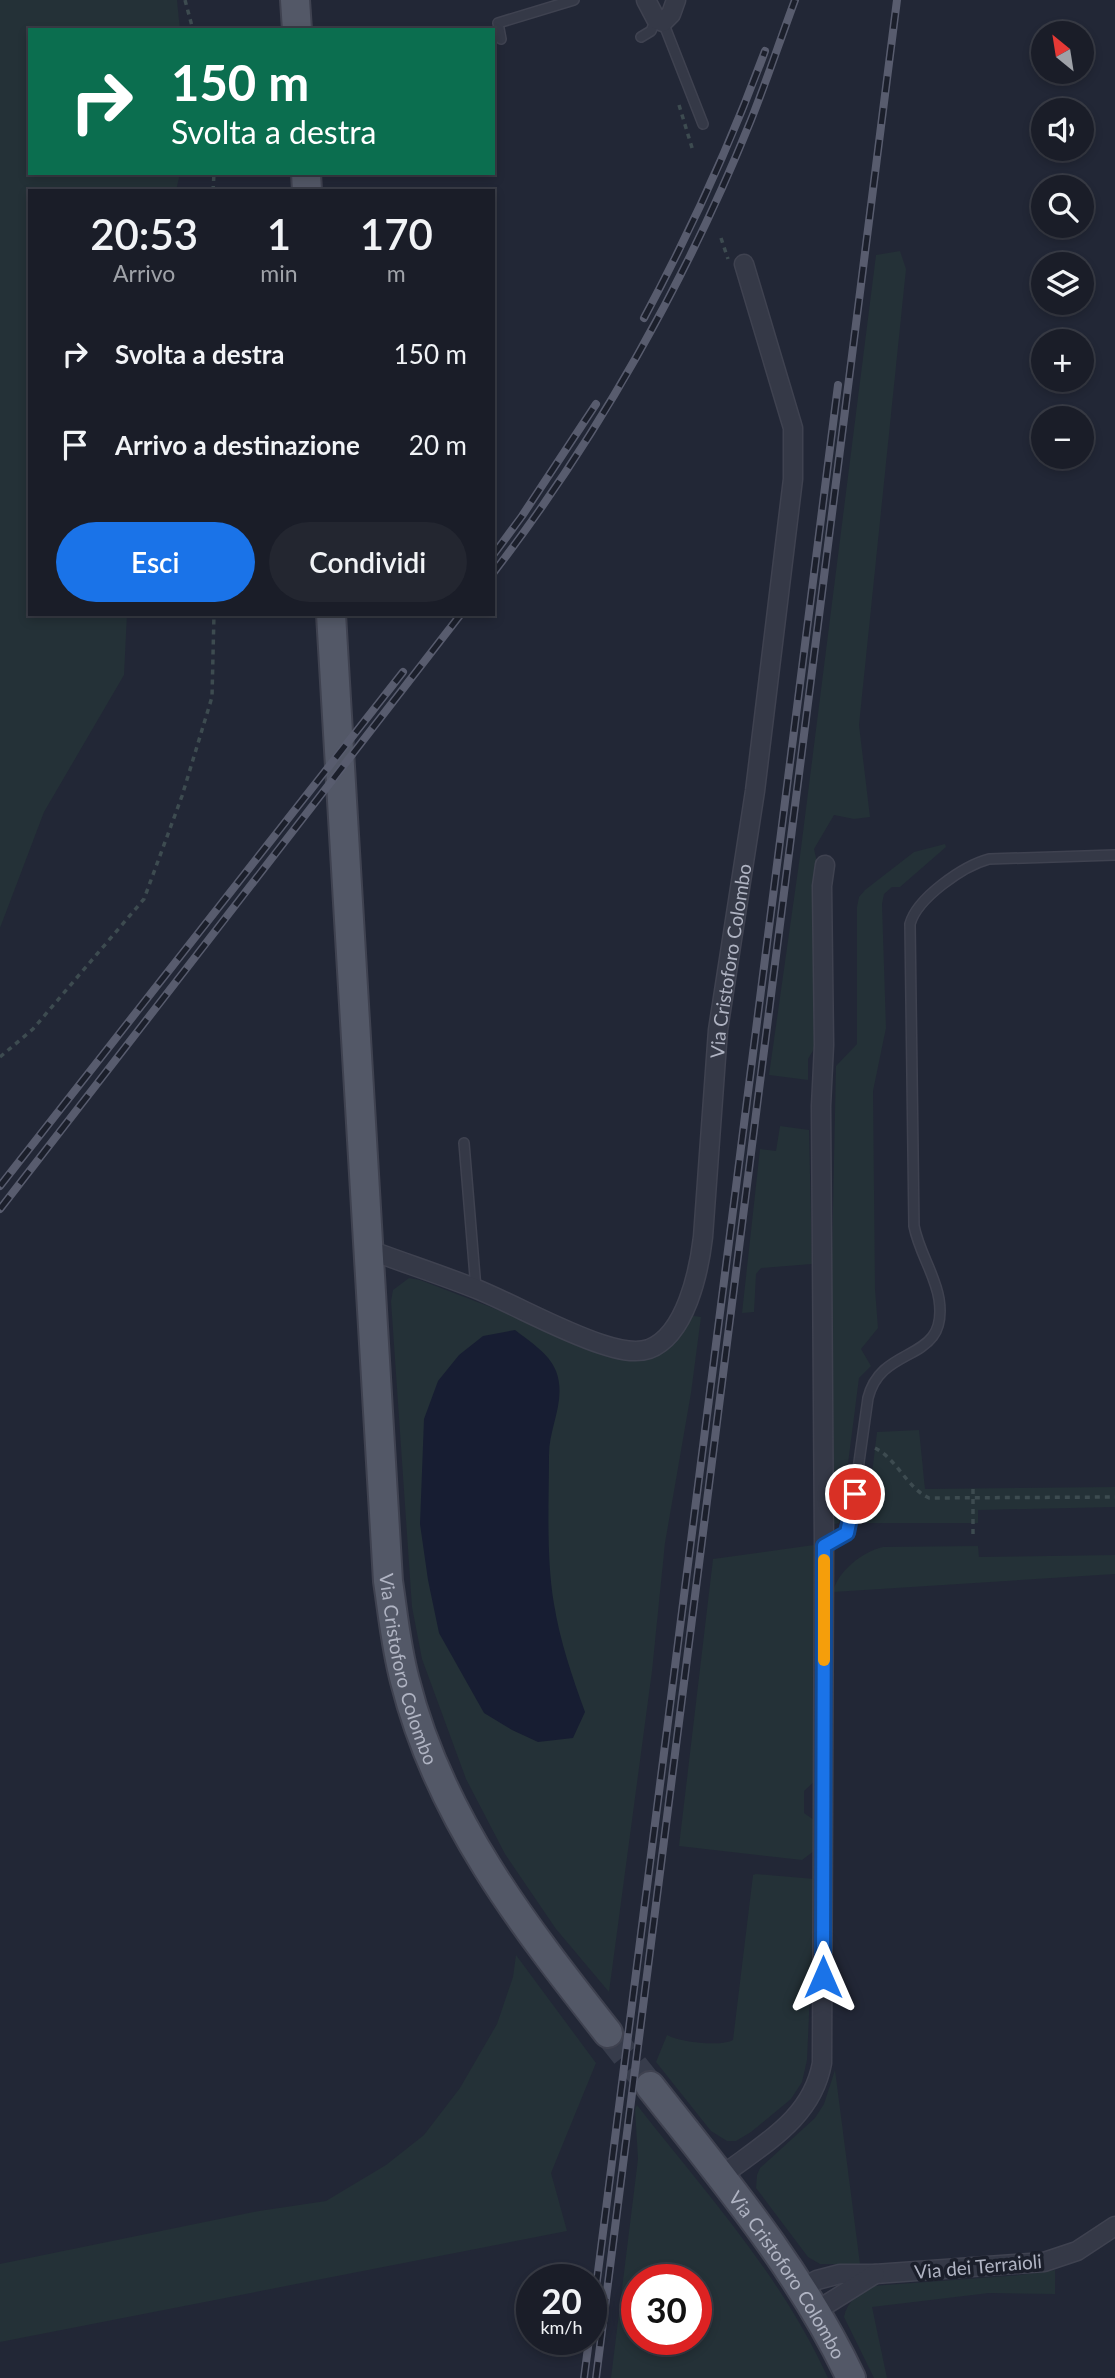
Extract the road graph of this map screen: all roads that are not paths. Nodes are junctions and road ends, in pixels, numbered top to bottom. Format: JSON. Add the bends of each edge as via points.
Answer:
{"nodes":[{"id":1,"x":295,"y":0,"type":"edge"},
{"id":2,"x":574,"y":0,"type":"edge"},
{"id":3,"x":646,"y":0,"type":"edge"},
{"id":4,"x":666,"y":14,"type":"edge"},
{"id":5,"x":297,"y":28,"type":"edge"},
{"id":6,"x":641,"y":37,"type":"dead end"},
{"id":7,"x":502,"y":39,"type":"dead end"},
{"id":8,"x":703,"y":124,"type":"dead end"},
{"id":9,"x":744,"y":264,"type":"dead end"},
{"id":10,"x":331,"y":616,"type":"edge"},
{"id":11,"x":1115,"y":855,"type":"edge"},
{"id":12,"x":825,"y":865,"type":"dead end"},
{"id":13,"x":464,"y":1143,"type":"dead end"},
{"id":14,"x":368,"y":1249,"type":"junction"},
{"id":15,"x":476,"y":1289,"type":"junction"},
{"id":16,"x":824,"y":1546,"type":"junction"},
{"id":17,"x":608,"y":2033,"type":"tunnel mouth"},
{"id":18,"x":650,"y":2086,"type":"tunnel mouth"},
{"id":19,"x":720,"y":2177,"type":"junction"},
{"id":20,"x":1115,"y":2226,"type":"edge"},
{"id":21,"x":875,"y":2274,"type":"junction"},
{"id":22,"x":809,"y":2299,"type":"junction"},
{"id":23,"x":851,"y":2378,"type":"edge"}],
"edges":[{"from":1,"to":5,"type":"main road"},
{"from":2,"to":7,"type":"lane","via":[[498,23]]},
{"from":3,"to":4,"type":"street"},
{"from":4,"to":6,"type":"lane"},
{"from":4,"to":8,"type":"lane"},
{"from":9,"to":15,"type":"street","name":"Via Cristoforo Colombo","via":[[782,383],[795,450],[756,779],[718,1030],[700,1263],[694,1287],[681,1317],[666,1336],[650,1348],[630,1351],[602,1345]]},
{"from":10,"to":14,"type":"main road","name":"Via Cristoforo Colombo"},
{"from":11,"to":16,"type":"lane","via":[[989,859],[925,899],[912,915],[914,1226],[936,1284],[939,1321],[930,1343],[888,1366],[874,1383],[847,1533]]},
{"from":12,"to":16,"type":"street","name":"Via Cristoforo Colombo","via":[[821,1106]]},
{"from":13,"to":15,"type":"lane"},
{"from":14,"to":15,"type":"street","name":"Via Cristoforo Colombo"},
{"from":14,"to":17,"type":"main road","name":"Via Cristoforo Colombo","via":[[388,1581],[404,1681],[432,1764],[478,1855],[530,1934]]},
{"from":16,"to":19,"type":"street","name":"Via Cristoforo Colombo","via":[[822,2063],[806,2107]]},
{"from":18,"to":19,"type":"main road","name":"Via Cristoforo Colombo"},
{"from":19,"to":22,"type":"main road","name":"Via Cristoforo Colombo"},
{"from":20,"to":21,"type":"street","name":"Via dei Terraioli","via":[[1077,2251],[1044,2262]]},
{"from":21,"to":22,"type":"street","name":"Via dei Terraioli"},
{"from":21,"to":22,"type":"street","name":"Via dei Terraioli","via":[[840,2274],[817,2280]]},
{"from":22,"to":23,"type":"main road","name":"Via Cristoforo Colombo"}]}
